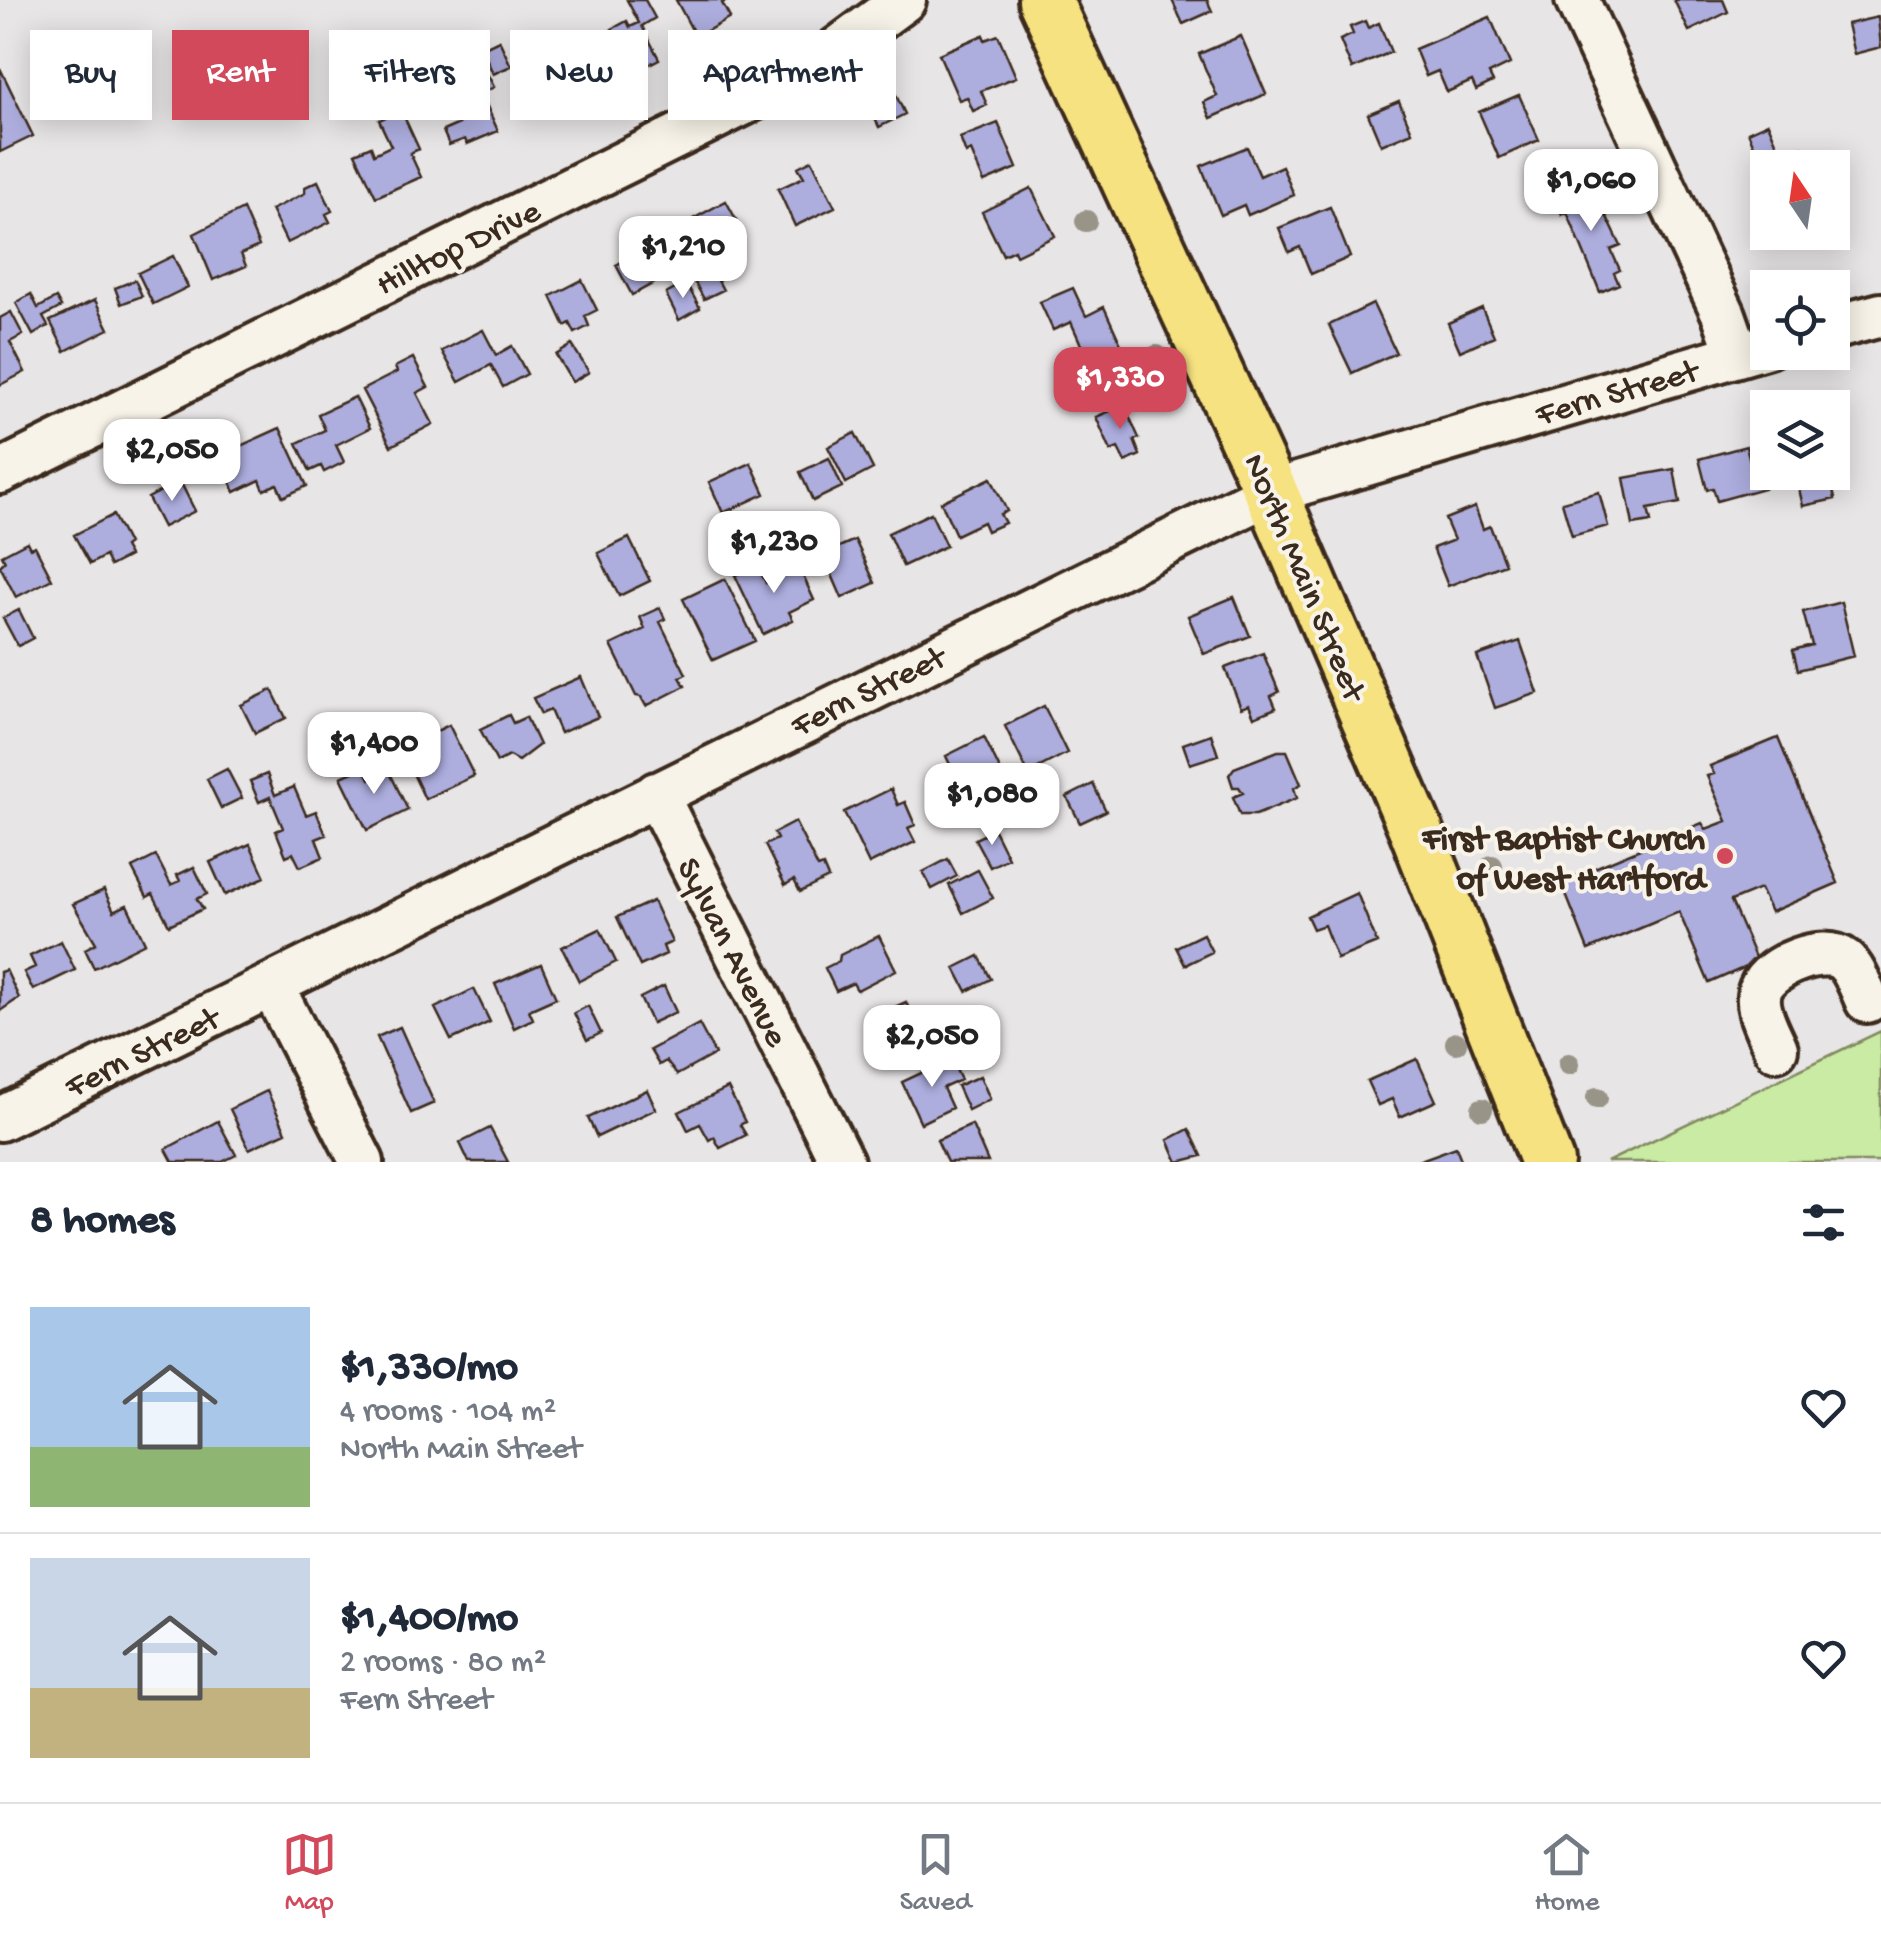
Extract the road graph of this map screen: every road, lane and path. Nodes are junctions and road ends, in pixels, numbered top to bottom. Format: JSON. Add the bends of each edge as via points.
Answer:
{"nodes":[{"id":1,"x":904,"y":0,"type":"edge"},
{"id":2,"x":1045,"y":0,"type":"edge"},
{"id":3,"x":1577,"y":0,"type":"edge"},
{"id":4,"x":1881,"y":315,"type":"edge"},
{"id":5,"x":1850,"y":323,"type":"edge"},
{"id":6,"x":1750,"y":346,"type":"edge"},
{"id":7,"x":1750,"y":351,"type":"edge"},
{"id":8,"x":0,"y":472,"type":"edge"},
{"id":9,"x":1272,"y":492,"type":"junction"},
{"id":10,"x":656,"y":794,"type":"junction"},
{"id":11,"x":272,"y":986,"type":"junction"},
{"id":12,"x":1867,"y":1001,"type":"dead end"},
{"id":13,"x":1776,"y":1048,"type":"dead end"},
{"id":14,"x":0,"y":1119,"type":"edge"},
{"id":15,"x":362,"y":1162,"type":"edge"},
{"id":16,"x":842,"y":1162,"type":"edge"},
{"id":17,"x":1547,"y":1162,"type":"edge"}],
"edges":[{"from":1,"to":8,"type":"street","name":"Hilltop Drive","via":[[805,73]]},
{"from":2,"to":9,"type":"main road","name":"North Main Street"},
{"from":3,"to":6,"type":"street","via":[[1724,315]]},
{"from":4,"to":5,"type":"street"},
{"from":7,"to":9,"type":"street","name":"Fern Street"},
{"from":9,"to":10,"type":"street","name":"Fern Street"},
{"from":9,"to":17,"type":"main road","name":"North Main Street"},
{"from":10,"to":11,"type":"street","name":"Fern Street"},
{"from":10,"to":16,"type":"street","name":"Sylvan Avenue"},
{"from":11,"to":14,"type":"street","name":"Fern Street"},
{"from":11,"to":15,"type":"street"},
{"from":12,"to":13,"type":"street","via":[[1848,962],[1835,954],[1774,970],[1760,988],[1759,1006]]}]}
